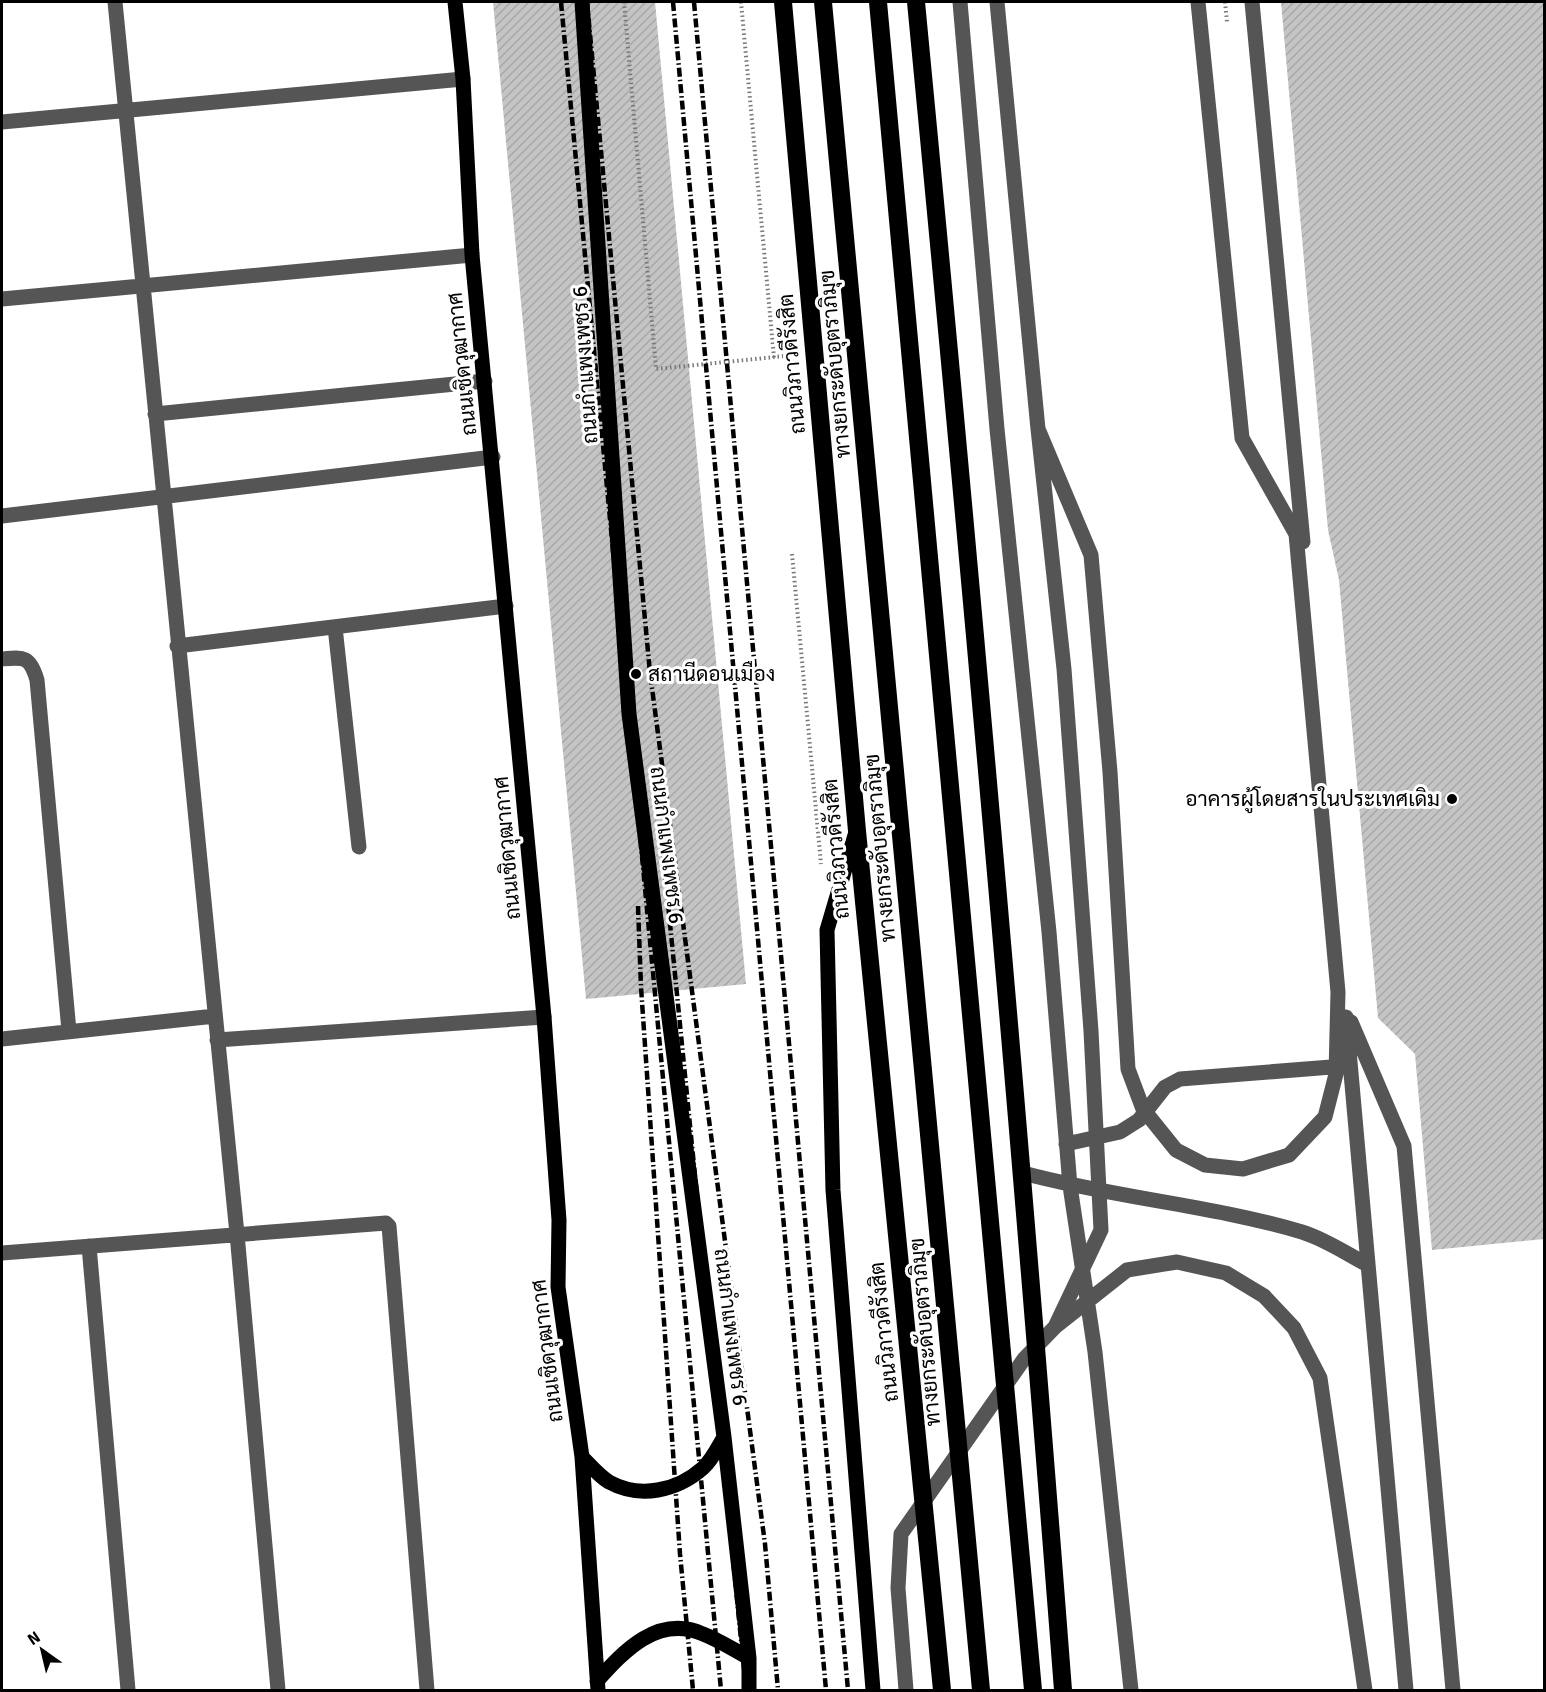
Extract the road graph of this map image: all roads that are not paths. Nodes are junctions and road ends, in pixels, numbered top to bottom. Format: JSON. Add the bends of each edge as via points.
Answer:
{"nodes":[{"id":1,"x":115,"y":2,"type":"edge"},
{"id":2,"x":455,"y":2,"type":"edge"},
{"id":3,"x":582,"y":2,"type":"edge"},
{"id":4,"x":783,"y":2,"type":"edge"},
{"id":5,"x":823,"y":2,"type":"edge"},
{"id":6,"x":878,"y":2,"type":"edge"},
{"id":7,"x":916,"y":2,"type":"edge"},
{"id":8,"x":960,"y":2,"type":"edge"},
{"id":9,"x":997,"y":2,"type":"edge"},
{"id":10,"x":1198,"y":2,"type":"edge"},
{"id":11,"x":1252,"y":2,"type":"edge"},
{"id":12,"x":463,"y":79,"type":"junction"},
{"id":13,"x":125,"y":112,"type":"junction"},
{"id":14,"x":2,"y":122,"type":"edge"},
{"id":15,"x":472,"y":255,"type":"junction"},
{"id":16,"x":142,"y":284,"type":"junction"},
{"id":17,"x":2,"y":299,"type":"edge"},
{"id":18,"x":485,"y":381,"type":"junction"},
{"id":19,"x":155,"y":414,"type":"junction"},
{"id":20,"x":1038,"y":429,"type":"junction"},
{"id":21,"x":493,"y":457,"type":"junction"},
{"id":22,"x":163,"y":495,"type":"junction"},
{"id":23,"x":2,"y":516,"type":"edge"},
{"id":24,"x":506,"y":606,"type":"junction"},
{"id":25,"x":335,"y":627,"type":"junction"},
{"id":26,"x":177,"y":646,"type":"junction"},
{"id":27,"x":2,"y":659,"type":"edge"},
{"id":28,"x":857,"y":831,"type":"junction"},
{"id":29,"x":359,"y":848,"type":"dead end"},
{"id":30,"x":1338,"y":992,"type":"junction"},
{"id":31,"x":215,"y":1016,"type":"junction"},
{"id":32,"x":544,"y":1017,"type":"junction"},
{"id":33,"x":69,"y":1031,"type":"junction"},
{"id":34,"x":2,"y":1039,"type":"edge"},
{"id":35,"x":217,"y":1040,"type":"junction"},
{"id":36,"x":1350,"y":1065,"type":"junction"},
{"id":37,"x":1066,"y":1144,"type":"junction"},
{"id":38,"x":1023,"y":1173,"type":"junction"},
{"id":39,"x":1070,"y":1186,"type":"junction"},
{"id":40,"x":237,"y":1234,"type":"junction"},
{"id":41,"x":88,"y":1246,"type":"junction"},
{"id":42,"x":2,"y":1253,"type":"edge"},
{"id":43,"x":1368,"y":1265,"type":"junction"},
{"id":44,"x":1055,"y":1327,"type":"junction"},
{"id":45,"x":724,"y":1437,"type":"junction"},
{"id":46,"x":582,"y":1457,"type":"junction"},
{"id":47,"x":749,"y":1658,"type":"junction"},
{"id":48,"x":597,"y":1686,"type":"edge"},
{"id":49,"x":128,"y":1690,"type":"edge"},
{"id":50,"x":278,"y":1690,"type":"edge"},
{"id":51,"x":427,"y":1690,"type":"edge"},
{"id":52,"x":749,"y":1690,"type":"edge"},
{"id":53,"x":873,"y":1690,"type":"edge"},
{"id":54,"x":906,"y":1690,"type":"edge"},
{"id":55,"x":942,"y":1690,"type":"edge"},
{"id":56,"x":981,"y":1690,"type":"edge"},
{"id":57,"x":1033,"y":1690,"type":"edge"},
{"id":58,"x":1063,"y":1690,"type":"edge"},
{"id":59,"x":1131,"y":1690,"type":"edge"},
{"id":60,"x":1365,"y":1690,"type":"edge"},
{"id":61,"x":1406,"y":1690,"type":"edge"},
{"id":62,"x":1453,"y":1690,"type":"edge"}],
"edges":[{"from":1,"to":13,"type":"street"},
{"from":2,"to":12,"type":"main road","name":"ถนนเชิดวุฒากาศ"},
{"from":3,"to":45,"type":"main road","name":"ถนนกำแพงเพชร 6","via":[[629,714]]},
{"from":4,"to":28,"type":"highway","name":"ถนนวิภาวดีรังสิต"},
{"from":5,"to":56,"type":"highway","name":"ทางยกระดับอุตราภิมุข"},
{"from":6,"to":57,"type":"highway"},
{"from":7,"to":38,"type":"highway"},
{"from":8,"to":37,"type":"street"},
{"from":9,"to":20,"type":"street"},
{"from":10,"to":30,"type":"street","via":[[1242,438],[1296,534]]},
{"from":11,"to":36,"type":"street"},
{"from":12,"to":13,"type":"street"},
{"from":12,"to":15,"type":"main road","name":"ถนนเชิดวุฒากาศ"},
{"from":13,"to":14,"type":"street"},
{"from":13,"to":16,"type":"street"},
{"from":15,"to":16,"type":"street"},
{"from":15,"to":18,"type":"main road","name":"ถนนเชิดวุฒากาศ"},
{"from":16,"to":17,"type":"street"},
{"from":16,"to":19,"type":"street"},
{"from":18,"to":19,"type":"street"},
{"from":18,"to":21,"type":"main road","name":"ถนนเชิดวุฒากาศ"},
{"from":19,"to":22,"type":"street"},
{"from":20,"to":30,"type":"street","via":[[1091,555],[1110,772],[1128,1069],[1143,1108],[1176,1150],[1205,1164],[1243,1169],[1289,1155],[1325,1117],[1336,1074]]},
{"from":20,"to":44,"type":"street","via":[[1064,669],[1091,1031],[1101,1230]]},
{"from":21,"to":22,"type":"street"},
{"from":21,"to":24,"type":"main road","name":"ถนนเชิดวุฒากาศ"},
{"from":22,"to":23,"type":"street"},
{"from":22,"to":26,"type":"street"},
{"from":24,"to":25,"type":"street"},
{"from":24,"to":32,"type":"main road","name":"ถนนเชิดวุฒากาศ"},
{"from":25,"to":26,"type":"street"},
{"from":25,"to":29,"type":"street"},
{"from":26,"to":31,"type":"street"},
{"from":27,"to":33,"type":"street","via":[[26,659],[32,663],[37,680]]},
{"from":28,"to":53,"type":"main road","via":[[827,930],[827,954],[833,1190]]},
{"from":28,"to":55,"type":"highway","name":"ถนนวิภาวดีรังสิต"},
{"from":30,"to":62,"type":"street","via":[[1404,1146]]},
{"from":31,"to":33,"type":"street"},
{"from":31,"to":35,"type":"street"},
{"from":32,"to":35,"type":"street"},
{"from":32,"to":46,"type":"main road","name":"ถนนเชิดวุฒากาศ","via":[[559,1220],[558,1287]]},
{"from":33,"to":34,"type":"street"},
{"from":35,"to":40,"type":"street"},
{"from":36,"to":37,"type":"street","via":[[1180,1079],[1165,1087],[1138,1120],[1120,1132]]},
{"from":36,"to":43,"type":"street"},
{"from":37,"to":39,"type":"street"},
{"from":38,"to":39,"type":"street"},
{"from":38,"to":58,"type":"highway"},
{"from":39,"to":43,"type":"street","via":[[1189,1205],[1305,1233]]},
{"from":39,"to":59,"type":"street","via":[[1095,1352]]},
{"from":40,"to":41,"type":"street"},
{"from":40,"to":50,"type":"street"},
{"from":40,"to":51,"type":"street","via":[[385,1222],[389,1226]]},
{"from":41,"to":42,"type":"street"},
{"from":41,"to":49,"type":"street"},
{"from":43,"to":61,"type":"street"},
{"from":44,"to":54,"type":"street","via":[[1024,1359],[901,1534],[898,1588]]},
{"from":44,"to":60,"type":"street","via":[[1127,1270],[1177,1262],[1226,1273],[1264,1296],[1294,1328],[1320,1378]]},
{"from":45,"to":46,"type":"main road","via":[[704,1467],[684,1481],[657,1491],[631,1492],[607,1481]]},
{"from":45,"to":47,"type":"main road","name":"ถนนกำแพงเพชร 6"},
{"from":46,"to":48,"type":"main road","name":"ถนนเชิดวุฒากาศ"},
{"from":47,"to":48,"type":"main road","via":[[701,1632],[654,1632],[626,1649]]},
{"from":47,"to":52,"type":"main road","name":"ถนนกำแพงเพชร 6"}]}
